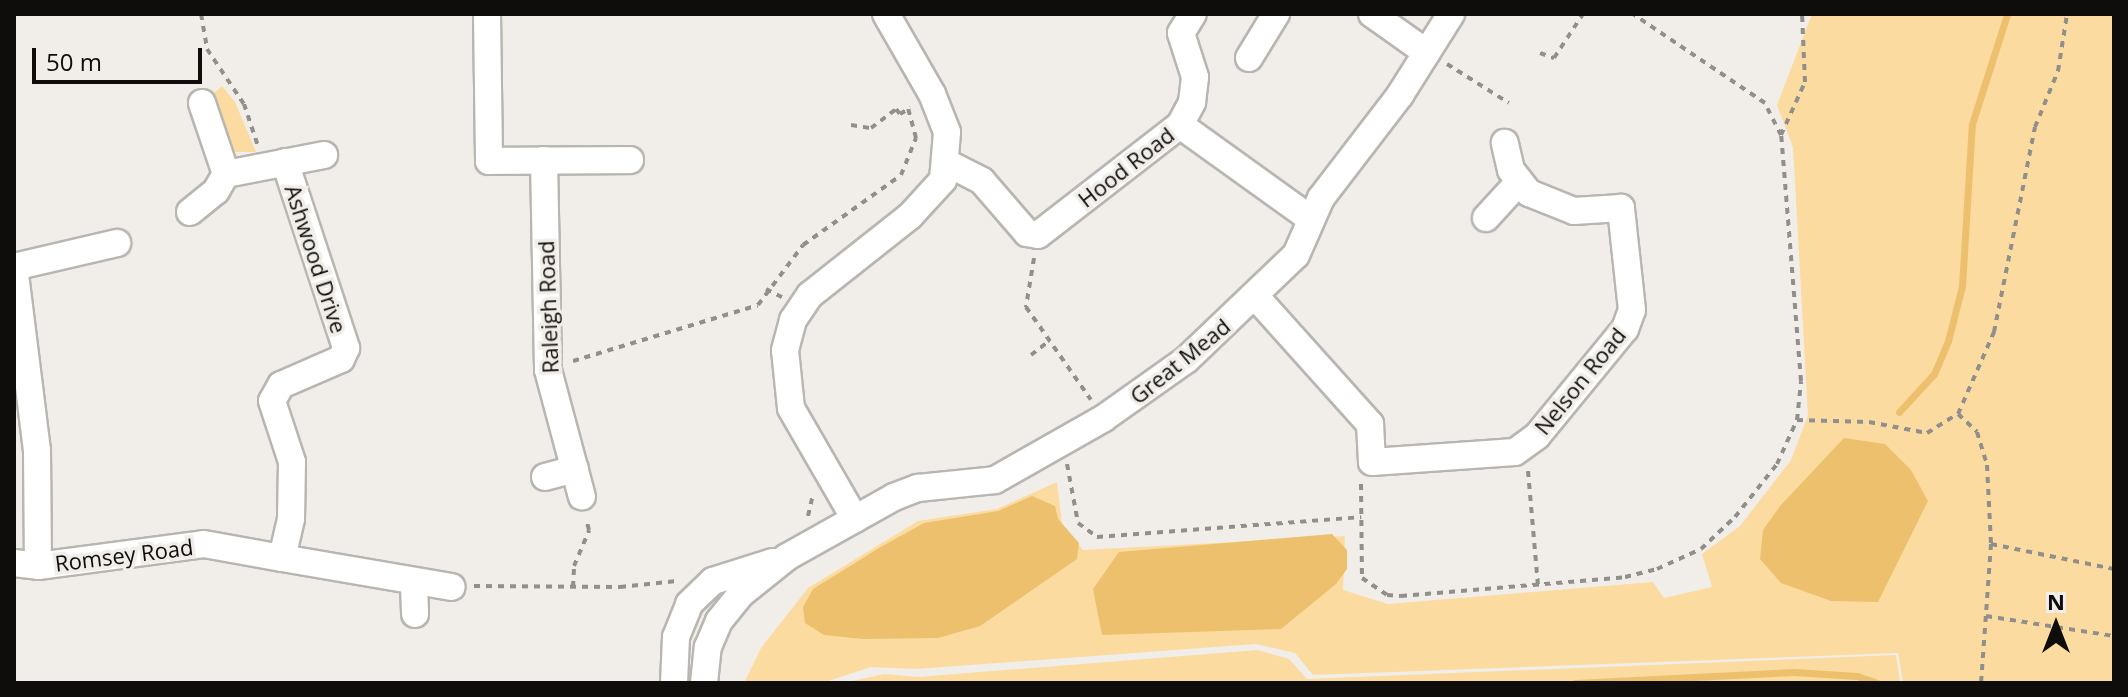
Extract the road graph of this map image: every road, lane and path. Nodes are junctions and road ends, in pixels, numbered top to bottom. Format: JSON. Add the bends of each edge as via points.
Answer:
{"nodes":[{"id":1,"x":201,"y":14,"type":"edge"},
{"id":2,"x":487,"y":14,"type":"edge"},
{"id":3,"x":886,"y":14,"type":"edge"},
{"id":4,"x":1193,"y":14,"type":"edge"},
{"id":5,"x":1276,"y":14,"type":"edge"},
{"id":6,"x":1372,"y":14,"type":"edge"},
{"id":7,"x":1451,"y":14,"type":"edge"},
{"id":8,"x":1633,"y":14,"type":"edge"},
{"id":9,"x":1802,"y":14,"type":"edge"},
{"id":10,"x":2067,"y":14,"type":"edge"},
{"id":11,"x":1580,"y":16,"type":"edge"},
{"id":12,"x":1427,"y":53,"type":"junction"},
{"id":13,"x":1540,"y":53,"type":"dead end"},
{"id":14,"x":1249,"y":58,"type":"dead end"},
{"id":15,"x":1455,"y":68,"type":"dead end"},
{"id":16,"x":932,"y":94,"type":"junction"},
{"id":17,"x":202,"y":103,"type":"dead end"},
{"id":18,"x":1509,"y":103,"type":"dead end"},
{"id":19,"x":908,"y":109,"type":"junction"},
{"id":20,"x":851,"y":125,"type":"dead end"},
{"id":21,"x":1180,"y":125,"type":"junction"},
{"id":22,"x":1781,"y":135,"type":"junction"},
{"id":23,"x":1505,"y":143,"type":"dead end"},
{"id":24,"x":324,"y":155,"type":"dead end"},
{"id":25,"x":544,"y":160,"type":"junction"},
{"id":26,"x":630,"y":160,"type":"dead end"},
{"id":27,"x":947,"y":163,"type":"junction"},
{"id":28,"x":275,"y":164,"type":"junction"},
{"id":29,"x":226,"y":174,"type":"junction"},
{"id":30,"x":1518,"y":183,"type":"junction"},
{"id":31,"x":190,"y":212,"type":"dead end"},
{"id":32,"x":1486,"y":218,"type":"dead end"},
{"id":33,"x":1311,"y":219,"type":"junction"},
{"id":34,"x":1038,"y":235,"type":"junction"},
{"id":35,"x":117,"y":243,"type":"dead end"},
{"id":36,"x":14,"y":266,"type":"edge"},
{"id":37,"x":766,"y":289,"type":"junction"},
{"id":38,"x":763,"y":297,"type":"junction"},
{"id":39,"x":1256,"y":297,"type":"junction"},
{"id":40,"x":787,"y":299,"type":"dead end"},
{"id":41,"x":783,"y":307,"type":"dead end"},
{"id":42,"x":1049,"y":341,"type":"junction"},
{"id":43,"x":1031,"y":355,"type":"dead end"},
{"id":44,"x":548,"y":370,"type":"junction"},
{"id":45,"x":1958,"y":414,"type":"junction"},
{"id":46,"x":1104,"y":418,"type":"junction"},
{"id":47,"x":1797,"y":420,"type":"junction"},
{"id":48,"x":1526,"y":445,"type":"junction"},
{"id":49,"x":1064,"y":457,"type":"dead end"},
{"id":50,"x":1372,"y":462,"type":"junction"},
{"id":51,"x":575,"y":469,"type":"junction"},
{"id":52,"x":829,"y":472,"type":"junction"},
{"id":53,"x":545,"y":477,"type":"dead end"},
{"id":54,"x":582,"y":497,"type":"joint"},
{"id":55,"x":1361,"y":517,"type":"junction"},
{"id":56,"x":855,"y":519,"type":"junction"},
{"id":57,"x":801,"y":524,"type":"dead end"},
{"id":58,"x":1991,"y":544,"type":"junction"},
{"id":59,"x":787,"y":557,"type":"junction"},
{"id":60,"x":282,"y":558,"type":"junction"},
{"id":61,"x":26,"y":565,"type":"edge"},
{"id":62,"x":2114,"y":569,"type":"edge"},
{"id":63,"x":680,"y":581,"type":"dead end"},
{"id":64,"x":414,"y":584,"type":"junction"},
{"id":65,"x":1538,"y":585,"type":"junction"},
{"id":66,"x":452,"y":587,"type":"joint"},
{"id":67,"x":573,"y":587,"type":"junction"},
{"id":68,"x":415,"y":614,"type":"dead end"},
{"id":69,"x":1986,"y":616,"type":"junction"},
{"id":70,"x":2114,"y":636,"type":"edge"},
{"id":71,"x":674,"y":683,"type":"edge"},
{"id":72,"x":704,"y":683,"type":"edge"},
{"id":73,"x":1981,"y":683,"type":"edge"}],
"edges":[{"from":1,"to":28,"type":"path","via":[[207,49]]},
{"from":2,"to":25,"type":"street","via":[[489,161]]},
{"from":3,"to":16,"type":"street"},
{"from":4,"to":21,"type":"street","via":[[1181,33],[1195,77],[1192,102]]},
{"from":5,"to":14,"type":"street"},
{"from":6,"to":12,"type":"street"},
{"from":7,"to":12,"type":"street","name":"Great Mead"},
{"from":8,"to":22,"type":"path","via":[[1765,103]]},
{"from":9,"to":22,"type":"path","via":[[1805,82]]},
{"from":10,"to":45,"type":"path","via":[[2058,71],[2035,127],[1994,332]]},
{"from":11,"to":13,"type":"path","via":[[1554,58]]},
{"from":12,"to":33,"type":"street","name":"Great Mead","via":[[1353,151]]},
{"from":15,"to":18,"type":"path"},
{"from":16,"to":19,"type":"path"},
{"from":16,"to":27,"type":"street","via":[[947,132]]},
{"from":17,"to":29,"type":"street"},
{"from":19,"to":20,"type":"path","via":[[900,114],[896,109],[871,128]]},
{"from":19,"to":37,"type":"path","via":[[916,138],[912,160],[901,175],[803,245]]},
{"from":21,"to":33,"type":"street","name":"Hood Road"},
{"from":21,"to":34,"type":"street","name":"Hood Road"},
{"from":22,"to":47,"type":"path","via":[[1801,381]]},
{"from":23,"to":30,"type":"street"},
{"from":24,"to":28,"type":"street","name":"Ashwood Drive"},
{"from":25,"to":26,"type":"street"},
{"from":25,"to":44,"type":"street","name":"Raleigh Road"},
{"from":27,"to":34,"type":"street","via":[[982,181],[1027,233]]},
{"from":27,"to":52,"type":"street","via":[[931,198],[810,295],[793,320],[785,350],[791,408]]},
{"from":28,"to":29,"type":"street","name":"Ashwood Drive"},
{"from":28,"to":60,"type":"street","name":"Ashwood Drive","via":[[346,348],[341,359],[281,385],[272,401],[292,462],[291,519]]},
{"from":29,"to":31,"type":"street","via":[[216,191]]},
{"from":30,"to":32,"type":"street"},
{"from":30,"to":48,"type":"street","name":"Nelson Road","via":[[1555,206],[1574,211],[1621,208],[1632,310],[1625,329]]},
{"from":33,"to":39,"type":"street","name":"Great Mead","via":[[1296,255]]},
{"from":34,"to":42,"type":"path","via":[[1026,307]]},
{"from":35,"to":36,"type":"street"},
{"from":36,"to":61,"type":"street","via":[[37,451]]},
{"from":37,"to":38,"type":"path"},
{"from":37,"to":40,"type":"path"},
{"from":38,"to":41,"type":"path"},
{"from":38,"to":44,"type":"path","via":[[758,305]]},
{"from":39,"to":46,"type":"street","name":"Great Mead","via":[[1186,360]]},
{"from":39,"to":50,"type":"street","via":[[1370,424]]},
{"from":42,"to":43,"type":"path"},
{"from":42,"to":46,"type":"path"},
{"from":44,"to":51,"type":"street","name":"Raleigh Road"},
{"from":45,"to":47,"type":"path","via":[[1927,433],[1869,422]]},
{"from":45,"to":58,"type":"path","via":[[1977,432],[1987,465]]},
{"from":46,"to":56,"type":"street","name":"Great Mead","via":[[995,480],[918,488]]},
{"from":47,"to":65,"type":"path","via":[[1777,464],[1735,517],[1701,549],[1625,577]]},
{"from":48,"to":50,"type":"street","name":"Nelson Road","via":[[1515,452]]},
{"from":48,"to":65,"type":"path"},
{"from":49,"to":55,"type":"path","via":[[1078,523],[1097,537]]},
{"from":50,"to":55,"type":"path","via":[[1361,476]]},
{"from":51,"to":53,"type":"street"},
{"from":51,"to":54,"type":"street","name":"Raleigh Road"},
{"from":52,"to":56,"type":"street"},
{"from":52,"to":57,"type":"path","via":[[815,479],[808,515]]},
{"from":54,"to":67,"type":"path","via":[[589,530],[574,566]]},
{"from":55,"to":65,"type":"path","via":[[1362,578],[1387,595]]},
{"from":56,"to":59,"type":"street","name":"Great Mead"},
{"from":58,"to":62,"type":"path"},
{"from":58,"to":69,"type":"path"},
{"from":59,"to":71,"type":"street","name":"Great Mead","via":[[713,581],[689,604],[676,637]]},
{"from":59,"to":72,"type":"street","name":"Great Mead","via":[[742,593],[719,621],[708,647]]},
{"from":60,"to":61,"type":"street","name":"Romsey Road","via":[[204,544]]},
{"from":60,"to":64,"type":"street"},
{"from":63,"to":67,"type":"path"},
{"from":64,"to":66,"type":"street"},
{"from":64,"to":68,"type":"street"},
{"from":66,"to":67,"type":"path"},
{"from":69,"to":70,"type":"path"},
{"from":69,"to":73,"type":"path"}]}
